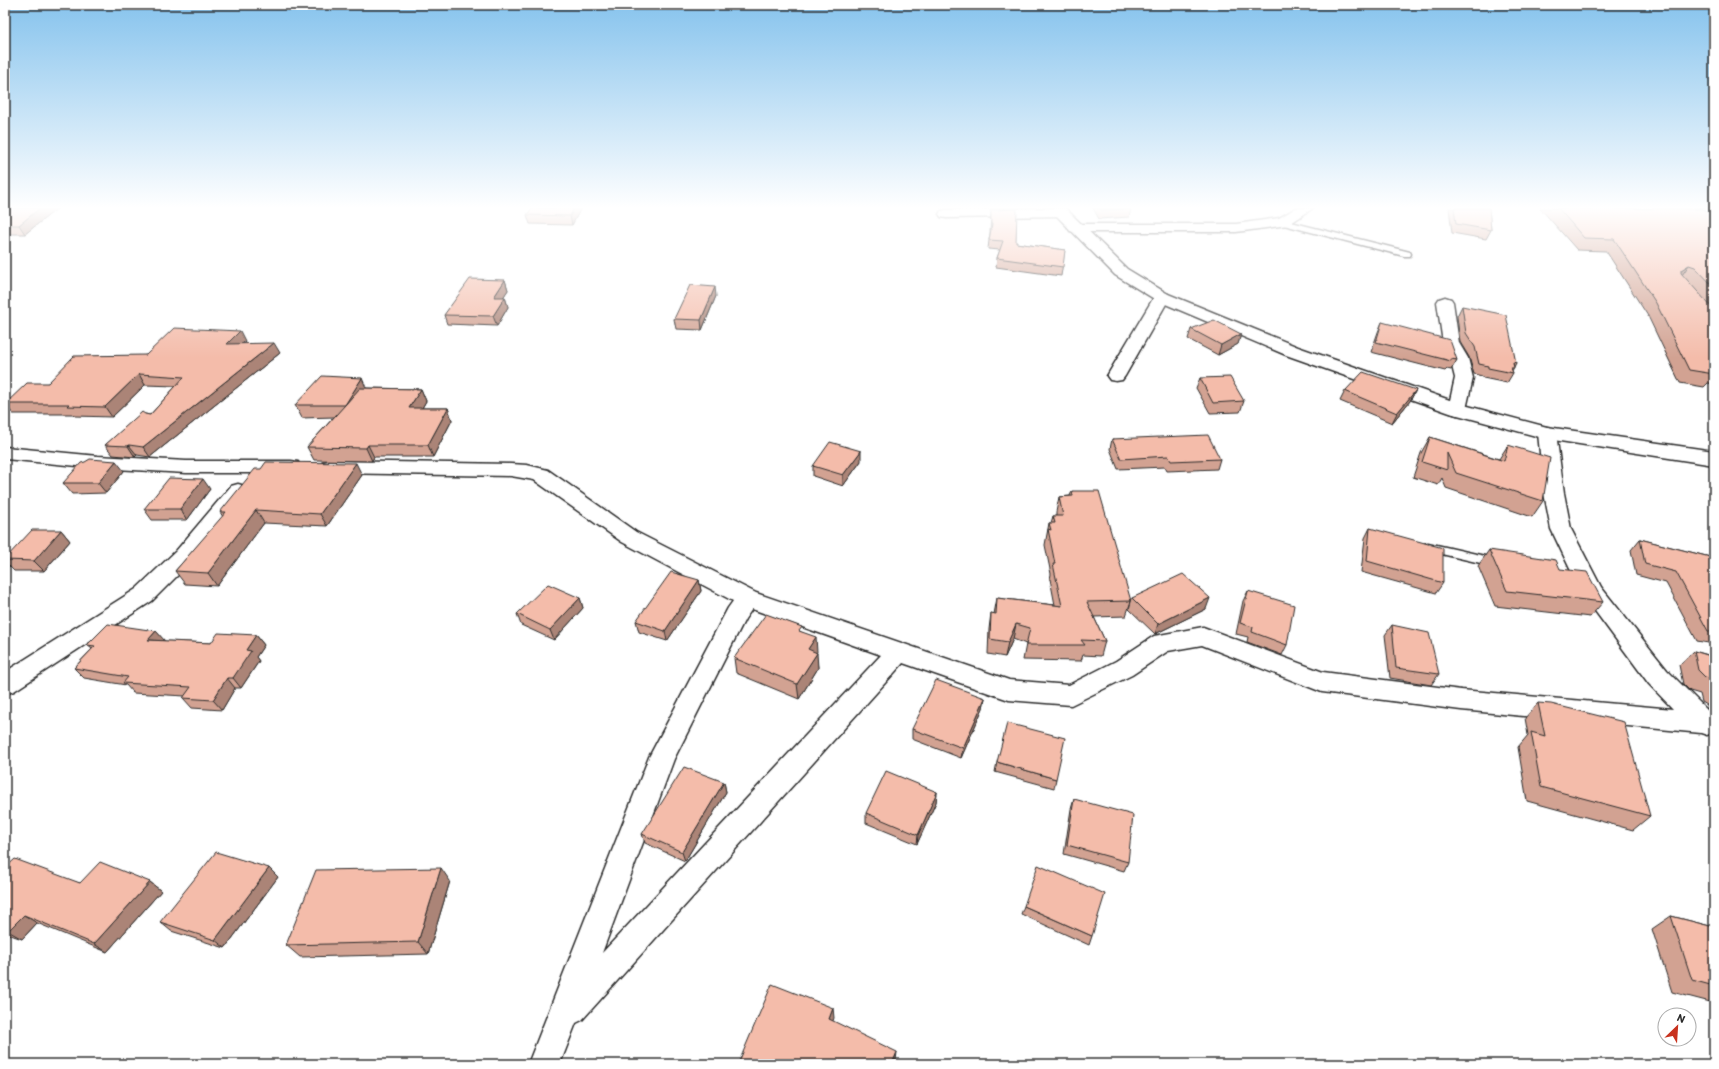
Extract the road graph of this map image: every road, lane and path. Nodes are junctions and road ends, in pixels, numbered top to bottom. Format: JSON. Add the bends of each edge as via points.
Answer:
{"nodes":[{"id":1,"x":1106,"y":258,"type":"edge"},
{"id":2,"x":1162,"y":297,"type":"junction"},
{"id":3,"x":1445,"y":302,"type":"dead end"},
{"id":4,"x":1116,"y":376,"type":"dead end"},
{"id":5,"x":1457,"y":409,"type":"junction"},
{"id":6,"x":1547,"y":433,"type":"junction"},
{"id":7,"x":5,"y":453,"type":"edge"},
{"id":8,"x":1714,"y":458,"type":"edge"},
{"id":9,"x":259,"y":466,"type":"junction"},
{"id":10,"x":1414,"y":544,"type":"edge"},
{"id":11,"x":1507,"y":564,"type":"edge"},
{"id":12,"x":748,"y":599,"type":"junction"},
{"id":13,"x":898,"y":652,"type":"junction"},
{"id":14,"x":5,"y":684,"type":"edge"},
{"id":15,"x":1708,"y":724,"type":"edge"},
{"id":16,"x":563,"y":1018,"type":"junction"},
{"id":17,"x":544,"y":1064,"type":"edge"}],
"edges":[{"from":1,"to":2,"type":"main road","via":[[1121,272]]},
{"from":2,"to":4,"type":"street"},
{"from":2,"to":5,"type":"main road","via":[[1292,351]]},
{"from":3,"to":5,"type":"street","via":[[1451,343],[1459,358],[1464,378]]},
{"from":5,"to":6,"type":"main road"},
{"from":6,"to":8,"type":"main road"},
{"from":6,"to":15,"type":"street","via":[[1560,529],[1576,575],[1658,677]]},
{"from":7,"to":9,"type":"street","via":[[186,467]]},
{"from":9,"to":12,"type":"street","via":[[527,471],[541,475],[629,537]]},
{"from":9,"to":14,"type":"street","via":[[184,556],[144,595]]},
{"from":10,"to":11,"type":"lane"},
{"from":12,"to":13,"type":"street"},
{"from":12,"to":16,"type":"street","via":[[736,614],[662,757]]},
{"from":13,"to":15,"type":"street","via":[[1009,690],[1071,695],[1124,668],[1162,643],[1203,636],[1322,682],[1461,700]]},
{"from":13,"to":16,"type":"street"},
{"from":16,"to":17,"type":"street"}]}
